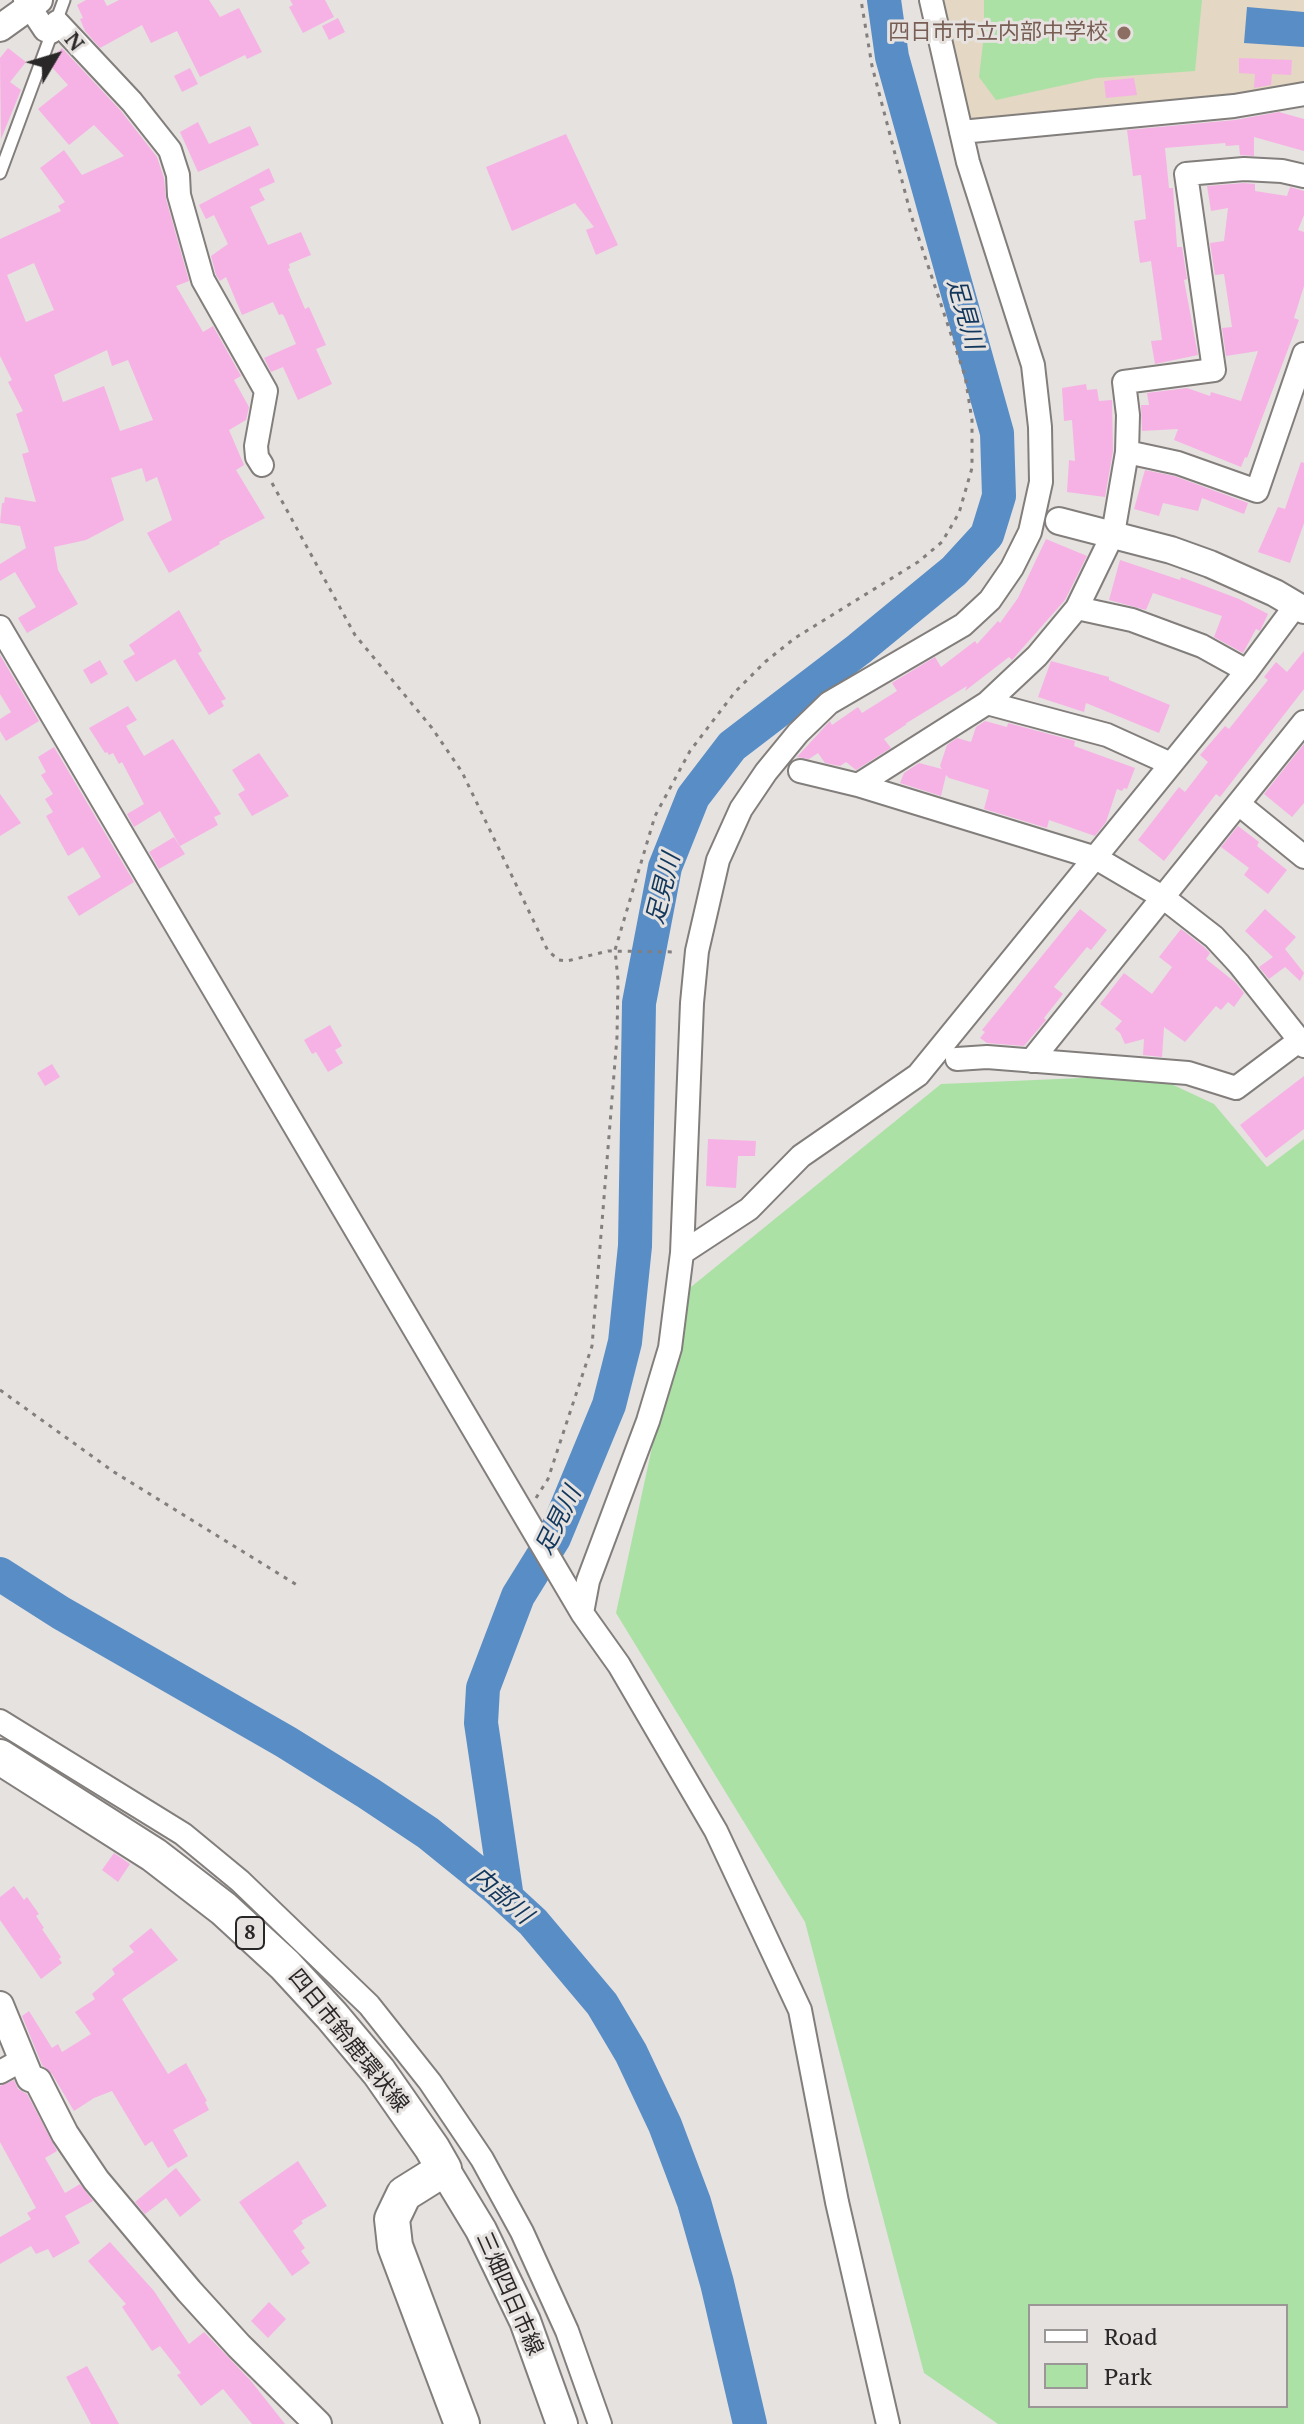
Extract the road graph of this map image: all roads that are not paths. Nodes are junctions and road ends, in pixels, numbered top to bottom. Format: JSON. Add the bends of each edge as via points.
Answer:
{"nodes":[{"id":1,"x":64,"y":0,"type":"edge"},
{"id":2,"x":931,"y":0,"type":"edge"},
{"id":3,"x":31,"y":3,"type":"edge"},
{"id":4,"x":54,"y":27,"type":"junction"},
{"id":5,"x":0,"y":28,"type":"edge"},
{"id":6,"x":1298,"y":99,"type":"edge"},
{"id":7,"x":961,"y":132,"type":"junction"},
{"id":8,"x":0,"y":173,"type":"edge"},
{"id":9,"x":1304,"y":176,"type":"edge"},
{"id":10,"x":1304,"y":354,"type":"edge"},
{"id":11,"x":1300,"y":379,"type":"edge"},
{"id":12,"x":1127,"y":452,"type":"junction"},
{"id":13,"x":262,"y":465,"type":"road end"},
{"id":14,"x":1059,"y":521,"type":"dead end"},
{"id":15,"x":1113,"y":534,"type":"junction"},
{"id":16,"x":1301,"y":601,"type":"edge"},
{"id":17,"x":1077,"y":608,"type":"junction"},
{"id":18,"x":0,"y":627,"type":"edge"},
{"id":19,"x":1247,"y":671,"type":"junction"},
{"id":20,"x":987,"y":703,"type":"junction"},
{"id":21,"x":1304,"y":722,"type":"edge"},
{"id":22,"x":1171,"y":764,"type":"junction"},
{"id":23,"x":800,"y":771,"type":"dead end"},
{"id":24,"x":858,"y":785,"type":"junction"},
{"id":25,"x":1240,"y":805,"type":"junction"},
{"id":26,"x":1304,"y":857,"type":"edge"},
{"id":27,"x":1096,"y":858,"type":"junction"},
{"id":28,"x":1164,"y":898,"type":"junction"},
{"id":29,"x":1302,"y":1043,"type":"edge"},
{"id":30,"x":957,"y":1059,"type":"dead end"},
{"id":31,"x":1031,"y":1061,"type":"junction"},
{"id":32,"x":682,"y":1253,"type":"junction"},
{"id":33,"x":579,"y":1607,"type":"junction"},
{"id":34,"x":0,"y":1721,"type":"edge"},
{"id":35,"x":0,"y":1757,"type":"edge"},
{"id":36,"x":0,"y":2005,"type":"edge"},
{"id":37,"x":11,"y":2066,"type":"edge"},
{"id":38,"x":444,"y":2169,"type":"junction"},
{"id":39,"x":318,"y":2424,"type":"edge"},
{"id":40,"x":462,"y":2424,"type":"edge"},
{"id":41,"x":562,"y":2424,"type":"edge"},
{"id":42,"x":600,"y":2424,"type":"edge"},
{"id":43,"x":888,"y":2424,"type":"edge"}],
"edges":[{"from":1,"to":4,"type":"lane"},
{"from":2,"to":7,"type":"street"},
{"from":3,"to":4,"type":"street","via":[[45,30]]},
{"from":3,"to":5,"type":"street"},
{"from":4,"to":8,"type":"lane"},
{"from":4,"to":13,"type":"street","via":[[132,102],[170,150],[203,280],[266,391],[256,446]]},
{"from":6,"to":7,"type":"street"},
{"from":7,"to":32,"type":"street","via":[[1033,365],[1041,482],[1030,532],[990,600],[963,625],[829,703],[798,733],[741,809],[718,860],[697,951]]},
{"from":9,"to":12,"type":"street","via":[[1244,169],[1186,174],[1214,370],[1124,382]]},
{"from":10,"to":11,"type":"street"},
{"from":11,"to":12,"type":"street","via":[[1257,491],[1178,463]]},
{"from":12,"to":15,"type":"street"},
{"from":14,"to":15,"type":"street"},
{"from":15,"to":16,"type":"street","via":[[1171,550]]},
{"from":15,"to":17,"type":"street"},
{"from":16,"to":19,"type":"street"},
{"from":17,"to":19,"type":"street","via":[[1132,620],[1202,646]]},
{"from":17,"to":20,"type":"street"},
{"from":18,"to":33,"type":"street"},
{"from":19,"to":22,"type":"street"},
{"from":20,"to":22,"type":"street","via":[[1107,735]]},
{"from":20,"to":24,"type":"street"},
{"from":21,"to":25,"type":"street"},
{"from":22,"to":27,"type":"street"},
{"from":23,"to":24,"type":"street"},
{"from":24,"to":27,"type":"street"},
{"from":25,"to":26,"type":"street"},
{"from":25,"to":28,"type":"street"},
{"from":27,"to":28,"type":"street"},
{"from":27,"to":32,"type":"street","via":[[918,1075],[801,1156],[749,1209]]},
{"from":28,"to":29,"type":"street","via":[[1214,937]]},
{"from":28,"to":31,"type":"street"},
{"from":29,"to":31,"type":"street","via":[[1236,1088],[1188,1073]]},
{"from":30,"to":31,"type":"street"},
{"from":32,"to":33,"type":"street","via":[[670,1348]]},
{"from":33,"to":43,"type":"street","via":[[716,1831],[800,2010]]},
{"from":34,"to":42,"type":"street","via":[[183,1834],[369,2005],[482,2159],[567,2331]]},
{"from":35,"to":38,"type":"main road","name":"四日市鈴鹿環状線","number":"8","via":[[154,1855],[285,1965],[379,2072]]},
{"from":36,"to":37,"type":"street"},
{"from":37,"to":39,"type":"street","via":[[38,2081],[65,2134],[123,2214],[229,2335]]},
{"from":38,"to":40,"type":"main road","via":[[404,2194],[392,2219],[395,2246]]},
{"from":38,"to":41,"type":"main road","name":"三畑四日市線","via":[[525,2321]]}]}
